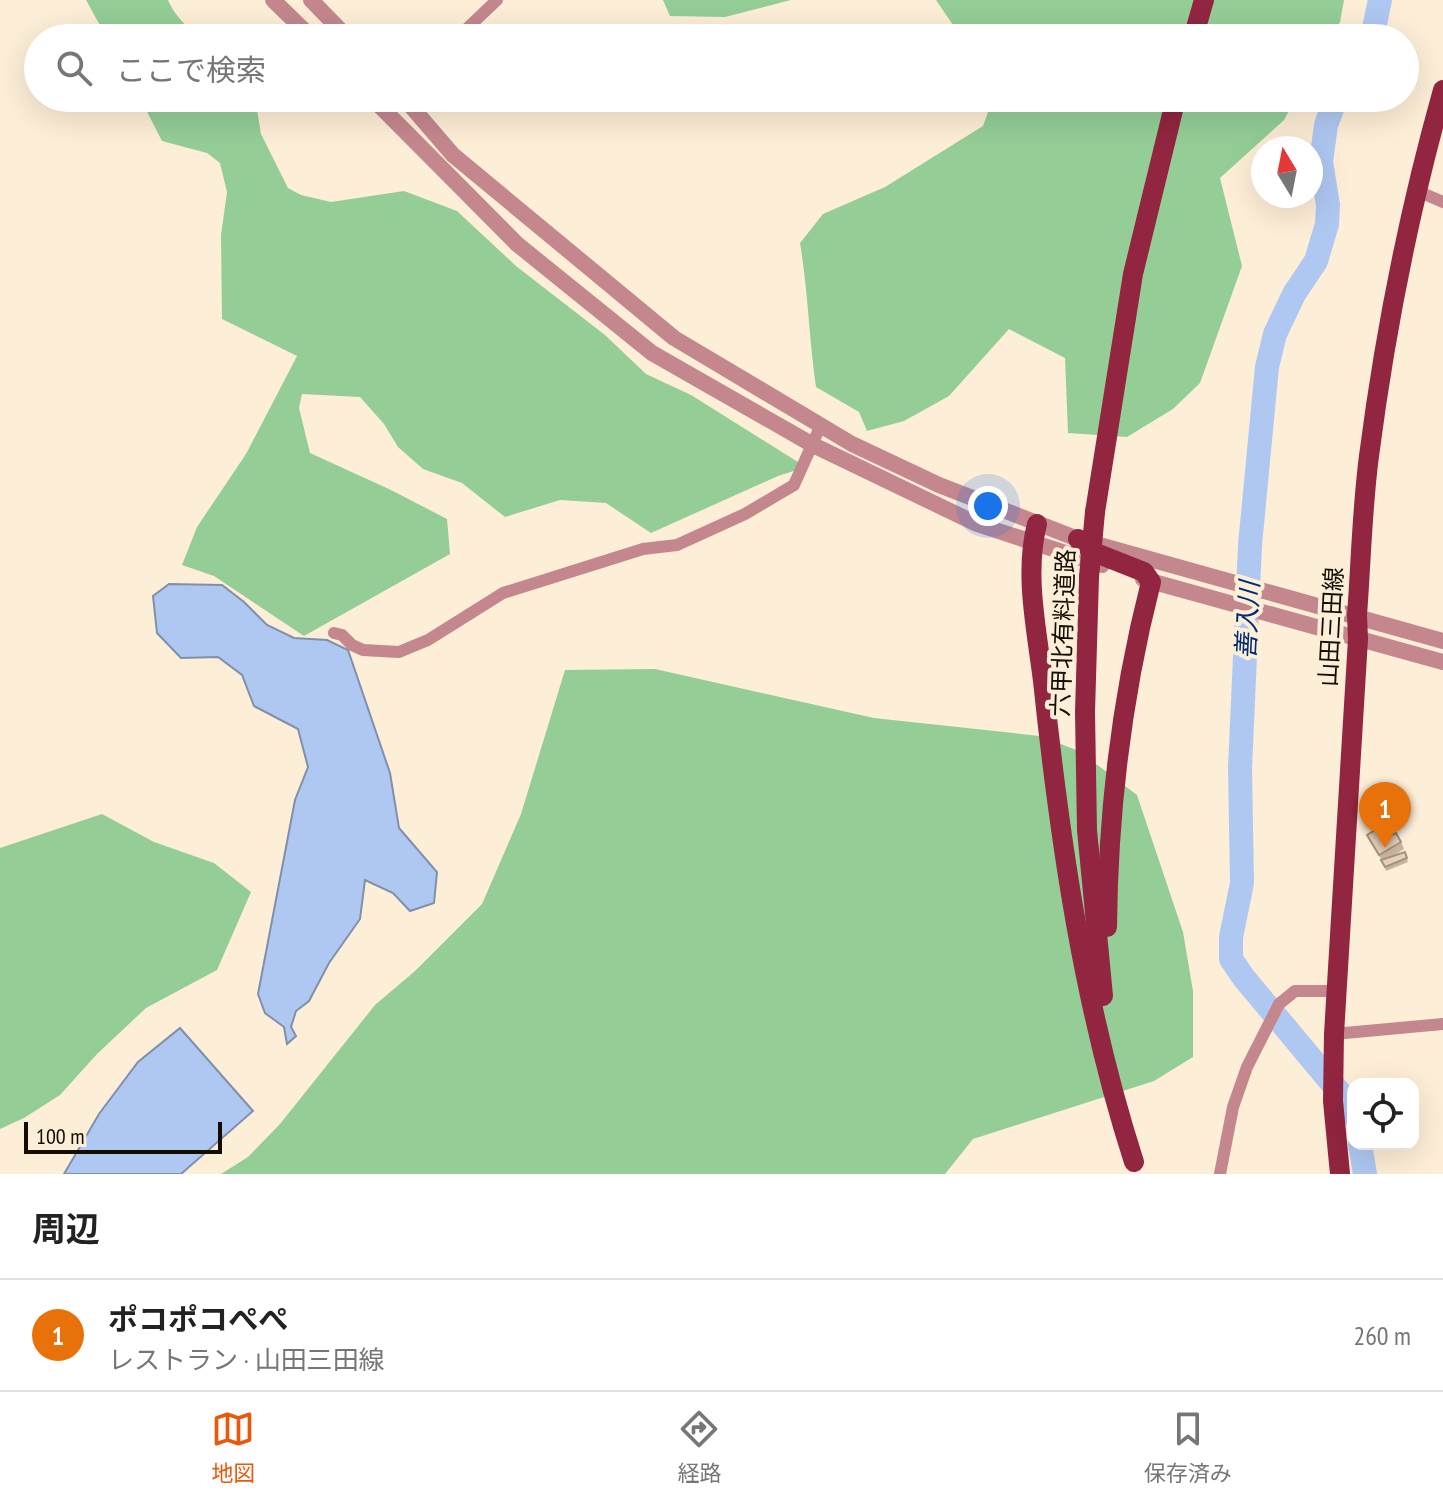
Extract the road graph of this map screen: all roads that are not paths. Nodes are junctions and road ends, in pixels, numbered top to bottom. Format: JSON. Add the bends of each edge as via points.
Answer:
{"nodes":[{"id":1,"x":273,"y":0,"type":"edge"},
{"id":2,"x":311,"y":0,"type":"edge"},
{"id":3,"x":497,"y":0,"type":"edge"},
{"id":4,"x":1204,"y":0,"type":"edge"},
{"id":5,"x":298,"y":24,"type":"edge"},
{"id":6,"x":334,"y":24,"type":"edge"},
{"id":7,"x":472,"y":24,"type":"edge"},
{"id":8,"x":1197,"y":24,"type":"edge"},
{"id":9,"x":1443,"y":90,"type":"edge"},
{"id":10,"x":386,"y":112,"type":"edge"},
{"id":11,"x":416,"y":112,"type":"edge"},
{"id":12,"x":1173,"y":112,"type":"edge"},
{"id":13,"x":1415,"y":190,"type":"junction"},
{"id":14,"x":1443,"y":202,"type":"edge"},
{"id":15,"x":820,"y":427,"type":"junction"},
{"id":16,"x":813,"y":445,"type":"junction"},
{"id":17,"x":1034,"y":534,"type":"junction"},
{"id":18,"x":1078,"y":539,"type":"junction"},
{"id":19,"x":1151,"y":582,"type":"junction"},
{"id":20,"x":1357,"y":615,"type":"junction"},
{"id":21,"x":334,"y":633,"type":"dead end"},
{"id":22,"x":1358,"y":639,"type":"junction"},
{"id":23,"x":1443,"y":641,"type":"edge"},
{"id":24,"x":1443,"y":662,"type":"edge"},
{"id":25,"x":1336,"y":991,"type":"junction"},
{"id":26,"x":1105,"y":1011,"type":"junction"},
{"id":27,"x":1443,"y":1024,"type":"edge"},
{"id":28,"x":1334,"y":1034,"type":"junction"},
{"id":29,"x":1135,"y":1168,"type":"edge"},
{"id":30,"x":1220,"y":1174,"type":"edge"},
{"id":31,"x":1340,"y":1174,"type":"edge"}],
"edges":[{"from":1,"to":5,"type":"street"},
{"from":2,"to":6,"type":"street"},
{"from":3,"to":7,"type":"street"},
{"from":4,"to":8,"type":"main road"},
{"from":9,"to":13,"type":"main road","name":"山田三田線"},
{"from":10,"to":16,"type":"street","via":[[517,244],[652,353]]},
{"from":11,"to":15,"type":"street","via":[[453,155],[674,338]]},
{"from":12,"to":26,"type":"main road","name":"六甲北有料道路","bridge":true,"via":[[1133,274],[1089,577],[1087,830]]},
{"from":13,"to":14,"type":"street"},
{"from":13,"to":20,"type":"main road","name":"山田三田線","via":[[1392,297],[1370,445]]},
{"from":15,"to":16,"type":"street"},
{"from":15,"to":17,"type":"street"},
{"from":16,"to":17,"type":"street","via":[[977,524]]},
{"from":16,"to":21,"type":"street","via":[[794,485],[677,545],[643,549],[503,593],[399,652],[363,650]]},
{"from":17,"to":18,"type":"street"},
{"from":17,"to":19,"type":"street"},
{"from":17,"to":29,"type":"main road","via":[[1033,589],[1060,828],[1114,1100]]},
{"from":18,"to":19,"type":"main road","via":[[1096,553],[1144,572]]},
{"from":18,"to":20,"type":"street"},
{"from":19,"to":22,"type":"street"},
{"from":19,"to":26,"type":"main road","via":[[1138,630],[1110,818]]},
{"from":20,"to":22,"type":"main road","name":"山田三田線"},
{"from":20,"to":23,"type":"street"},
{"from":22,"to":24,"type":"street"},
{"from":22,"to":25,"type":"main road","name":"山田三田線"},
{"from":25,"to":28,"type":"main road","name":"山田三田線"},
{"from":25,"to":30,"type":"street","via":[[1295,991],[1279,1004],[1233,1107]]},
{"from":26,"to":29,"type":"main road","name":"六甲北有料道路"},
{"from":27,"to":28,"type":"street"},
{"from":28,"to":31,"type":"main road","name":"山田三田線"}]}
